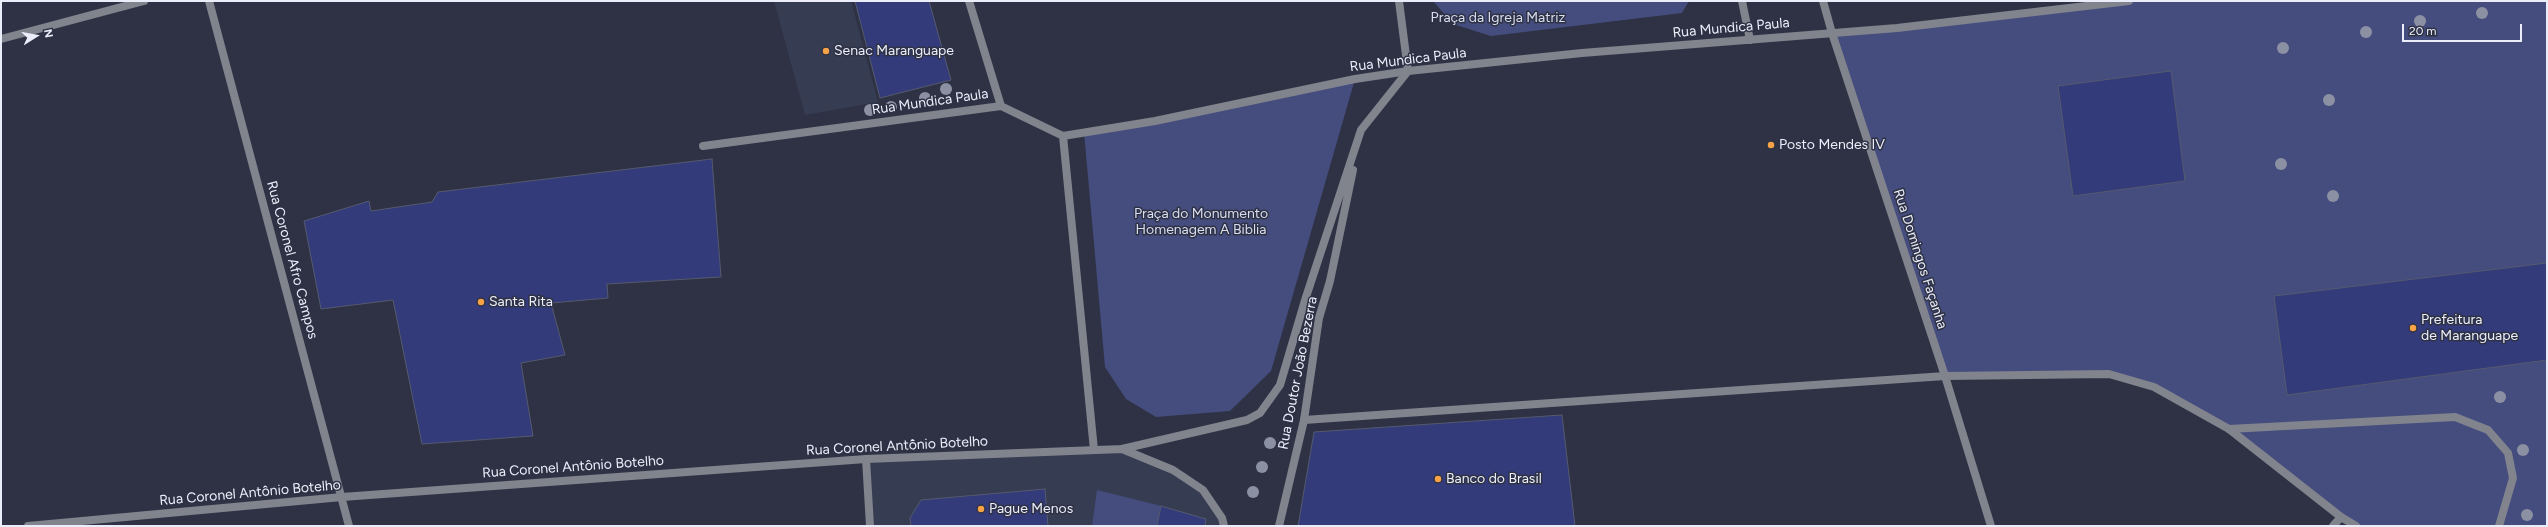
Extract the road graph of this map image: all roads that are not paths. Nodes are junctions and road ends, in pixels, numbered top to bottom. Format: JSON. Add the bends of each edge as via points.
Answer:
{"nodes":[{"id":1,"x":144,"y":1,"type":"edge"},
{"id":2,"x":209,"y":1,"type":"edge"},
{"id":3,"x":969,"y":1,"type":"edge"},
{"id":4,"x":1399,"y":1,"type":"edge"},
{"id":5,"x":1742,"y":1,"type":"edge"},
{"id":6,"x":1823,"y":1,"type":"edge"},
{"id":7,"x":2129,"y":1,"type":"edge"},
{"id":8,"x":1832,"y":33,"type":"junction"},
{"id":9,"x":1,"y":39,"type":"edge"},
{"id":10,"x":1750,"y":40,"type":"junction"},
{"id":11,"x":1408,"y":72,"type":"junction"},
{"id":12,"x":1001,"y":106,"type":"junction"},
{"id":13,"x":1361,"y":130,"type":"junction"},
{"id":14,"x":1063,"y":136,"type":"junction"},
{"id":15,"x":703,"y":146,"type":"dead end"},
{"id":16,"x":1946,"y":376,"type":"junction"},
{"id":17,"x":1247,"y":420,"type":"joint"},
{"id":18,"x":1304,"y":420,"type":"junction"},
{"id":19,"x":2229,"y":429,"type":"junction"},
{"id":20,"x":1122,"y":449,"type":"junction"},
{"id":21,"x":1094,"y":450,"type":"junction"},
{"id":22,"x":866,"y":459,"type":"junction"},
{"id":23,"x":342,"y":497,"type":"junction"},
{"id":24,"x":2340,"y":517,"type":"junction"},
{"id":25,"x":28,"y":526,"type":"edge"},
{"id":26,"x":349,"y":526,"type":"edge"},
{"id":27,"x":870,"y":526,"type":"edge"},
{"id":28,"x":1224,"y":526,"type":"edge"},
{"id":29,"x":1279,"y":526,"type":"edge"},
{"id":30,"x":1991,"y":526,"type":"edge"},
{"id":31,"x":2333,"y":526,"type":"edge"},
{"id":32,"x":2356,"y":526,"type":"edge"},
{"id":33,"x":2499,"y":526,"type":"edge"}],
"edges":[{"from":1,"to":9,"type":"street"},
{"from":2,"to":23,"type":"street","name":"Rua Coronel Afro Campos"},
{"from":3,"to":12,"type":"street"},
{"from":4,"to":11,"type":"street"},
{"from":5,"to":10,"type":"street"},
{"from":6,"to":8,"type":"street","name":"Rua Domingos Façanha"},
{"from":7,"to":8,"type":"street","name":"Rua Mundica Paula"},
{"from":8,"to":10,"type":"street","name":"Rua Mundica Paula"},
{"from":8,"to":16,"type":"street","name":"Rua Domingos Façanha"},
{"from":10,"to":11,"type":"street","name":"Rua Mundica Paula","via":[[1582,53]]},
{"from":11,"to":13,"type":"street","name":"Rua Doutor João Bezerra"},
{"from":11,"to":14,"type":"street","name":"Rua Mundica Paula","via":[[1355,79],[1155,121]]},
{"from":12,"to":14,"type":"street","name":"Rua Mundica Paula"},
{"from":12,"to":15,"type":"street","name":"Rua Mundica Paula"},
{"from":13,"to":17,"type":"street","name":"Rua Doutor João Bezerra","via":[[1280,385],[1260,413]]},
{"from":13,"to":18,"type":"street","name":"Rua Doutor João Bezerra","via":[[1330,282],[1319,318]]},
{"from":14,"to":21,"type":"street"},
{"from":16,"to":18,"type":"street"},
{"from":16,"to":19,"type":"street","via":[[2109,374],[2154,387]]},
{"from":16,"to":30,"type":"street","name":"Rua Domingos Façanha"},
{"from":17,"to":20,"type":"street","name":"Rua Coronel Antônio Botelho"},
{"from":18,"to":29,"type":"street","name":"Rua Doutor João Bezerra"},
{"from":19,"to":24,"type":"street"},
{"from":19,"to":33,"type":"street","via":[[2455,417],[2488,430],[2508,453],[2513,478]]},
{"from":20,"to":21,"type":"street","name":"Rua Coronel Antônio Botelho"},
{"from":20,"to":28,"type":"street","name":"Rua Coronel Antônio Botelho","via":[[1173,470],[1203,490],[1222,518]]},
{"from":21,"to":22,"type":"street","name":"Rua Coronel Antônio Botelho"},
{"from":22,"to":23,"type":"street","name":"Rua Coronel Antônio Botelho"},
{"from":22,"to":27,"type":"street"},
{"from":23,"to":25,"type":"street","name":"Rua Coronel Antônio Botelho"},
{"from":23,"to":26,"type":"street","name":"Rua Coronel Afro Campos"},
{"from":24,"to":31,"type":"street"},
{"from":24,"to":32,"type":"street"}]}
